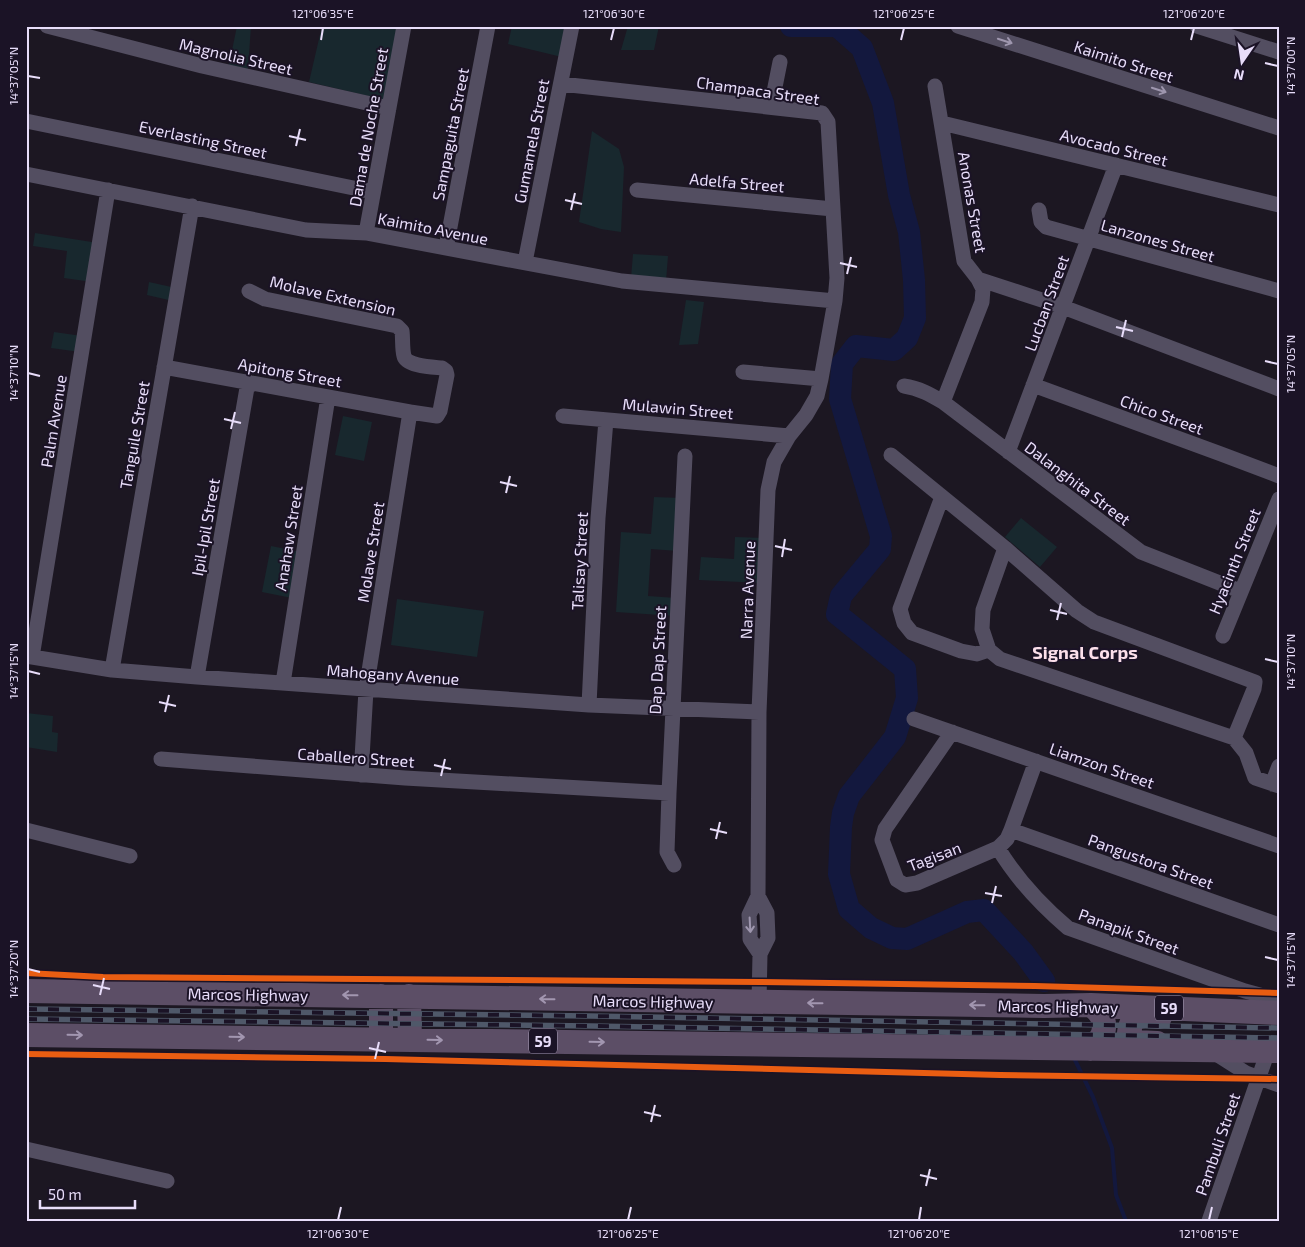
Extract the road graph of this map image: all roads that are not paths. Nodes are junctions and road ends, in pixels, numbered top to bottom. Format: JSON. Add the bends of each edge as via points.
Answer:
{"nodes":[{"id":1,"x":47,"y":26,"type":"edge"},
{"id":2,"x":404,"y":26,"type":"edge"},
{"id":3,"x":488,"y":26,"type":"edge"},
{"id":4,"x":572,"y":26,"type":"edge"},
{"id":5,"x":958,"y":26,"type":"edge"},
{"id":6,"x":1197,"y":26,"type":"edge"},
{"id":7,"x":1279,"y":52,"type":"edge"},
{"id":8,"x":780,"y":62,"type":"dead end"},
{"id":9,"x":561,"y":84,"type":"junction"},
{"id":10,"x":935,"y":86,"type":"dead end"},
{"id":11,"x":771,"y":107,"type":"junction"},
{"id":12,"x":389,"y":108,"type":"junction"},
{"id":13,"x":26,"y":121,"type":"edge"},
{"id":14,"x":942,"y":124,"type":"junction"},
{"id":15,"x":1279,"y":128,"type":"edge"},
{"id":16,"x":1116,"y":165,"type":"junction"},
{"id":17,"x":26,"y":174,"type":"edge"},
{"id":18,"x":108,"y":190,"type":"junction"},
{"id":19,"x":637,"y":190,"type":"dead end"},
{"id":20,"x":373,"y":192,"type":"junction"},
{"id":21,"x":1279,"y":205,"type":"edge"},
{"id":22,"x":192,"y":206,"type":"junction"},
{"id":23,"x":833,"y":209,"type":"junction"},
{"id":24,"x":1039,"y":210,"type":"dead end"},
{"id":25,"x":366,"y":233,"type":"junction"},
{"id":26,"x":1088,"y":238,"type":"junction"},
{"id":27,"x":446,"y":248,"type":"junction"},
{"id":28,"x":525,"y":262,"type":"junction"},
{"id":29,"x":978,"y":279,"type":"junction"},
{"id":30,"x":249,"y":291,"type":"dead end"},
{"id":31,"x":1279,"y":292,"type":"edge"},
{"id":32,"x":835,"y":301,"type":"junction"},
{"id":33,"x":1063,"y":308,"type":"junction"},
{"id":34,"x":164,"y":367,"type":"junction"},
{"id":35,"x":743,"y":372,"type":"dead end"},
{"id":36,"x":822,"y":380,"type":"junction"},
{"id":37,"x":248,"y":382,"type":"junction"},
{"id":38,"x":904,"y":386,"type":"dead end"},
{"id":39,"x":1033,"y":386,"type":"junction"},
{"id":40,"x":1279,"y":389,"type":"edge"},
{"id":41,"x":328,"y":397,"type":"junction"},
{"id":42,"x":944,"y":402,"type":"junction"},
{"id":43,"x":410,"y":412,"type":"junction"},
{"id":44,"x":563,"y":416,"type":"dead end"},
{"id":45,"x":606,"y":420,"type":"junction"},
{"id":46,"x":789,"y":436,"type":"junction"},
{"id":47,"x":1008,"y":452,"type":"junction"},
{"id":48,"x":891,"y":455,"type":"dead end"},
{"id":49,"x":685,"y":456,"type":"dead end"},
{"id":50,"x":1279,"y":476,"type":"edge"},
{"id":51,"x":942,"y":497,"type":"junction"},
{"id":52,"x":1279,"y":499,"type":"edge"},
{"id":53,"x":1004,"y":548,"type":"junction"},
{"id":54,"x":1240,"y":591,"type":"junction"},
{"id":55,"x":1222,"y":636,"type":"dead end"},
{"id":56,"x":989,"y":650,"type":"junction"},
{"id":57,"x":29,"y":657,"type":"edge"},
{"id":58,"x":112,"y":670,"type":"junction"},
{"id":59,"x":197,"y":677,"type":"junction"},
{"id":60,"x":283,"y":683,"type":"junction"},
{"id":61,"x":366,"y":690,"type":"junction"},
{"id":62,"x":588,"y":705,"type":"junction"},
{"id":63,"x":672,"y":708,"type":"junction"},
{"id":64,"x":759,"y":712,"type":"junction"},
{"id":65,"x":914,"y":719,"type":"dead end"},
{"id":66,"x":952,"y":732,"type":"junction"},
{"id":67,"x":1234,"y":738,"type":"junction"},
{"id":68,"x":161,"y":759,"type":"dead end"},
{"id":69,"x":1036,"y":761,"type":"junction"},
{"id":70,"x":1279,"y":766,"type":"edge"},
{"id":71,"x":361,"y":775,"type":"junction"},
{"id":72,"x":1275,"y":785,"type":"edge"},
{"id":73,"x":668,"y":793,"type":"junction"},
{"id":74,"x":26,"y":830,"type":"edge"},
{"id":75,"x":1011,"y":830,"type":"junction"},
{"id":76,"x":1279,"y":846,"type":"edge"},
{"id":77,"x":998,"y":848,"type":"junction"},
{"id":78,"x":130,"y":856,"type":"dead end"},
{"id":79,"x":674,"y":865,"type":"dead end"},
{"id":80,"x":1279,"y":925,"type":"edge"},
{"id":81,"x":26,"y":991,"type":"edge"},
{"id":82,"x":381,"y":996,"type":"junction"},
{"id":83,"x":409,"y":996,"type":"junction"},
{"id":84,"x":1279,"y":1000,"type":"edge"},
{"id":85,"x":759,"y":1002,"type":"junction"},
{"id":86,"x":1091,"y":1005,"type":"junction"},
{"id":87,"x":1279,"y":1013,"type":"edge"},
{"id":88,"x":1279,"y":1017,"type":"edge"},
{"id":89,"x":26,"y":1035,"type":"edge"},
{"id":90,"x":381,"y":1040,"type":"junction"},
{"id":91,"x":410,"y":1040,"type":"junction"},
{"id":92,"x":1076,"y":1049,"type":"junction"},
{"id":93,"x":1212,"y":1051,"type":"junction"},
{"id":94,"x":1273,"y":1051,"type":"edge"},
{"id":95,"x":1258,"y":1078,"type":"junction"},
{"id":96,"x":1279,"y":1085,"type":"edge"},
{"id":97,"x":27,"y":1152,"type":"edge"},
{"id":98,"x":167,"y":1182,"type":"dead end"},
{"id":99,"x":1209,"y":1221,"type":"edge"}],
"edges":[{"from":1,"to":12,"type":"street","name":"Magnolia Street","via":[[202,66]]},
{"from":2,"to":12,"type":"street","name":"Dama de Noche Street"},
{"from":3,"to":27,"type":"street","name":"Sampaguita Street"},
{"from":4,"to":9,"type":"street","name":"Gumamela Street"},
{"from":5,"to":15,"type":"street","name":"Kaimito Street","one_way":true},
{"from":6,"to":7,"type":"street"},
{"from":8,"to":11,"type":"street"},
{"from":9,"to":11,"type":"street","name":"Champaca Street"},
{"from":9,"to":28,"type":"street","name":"Gumamela Street"},
{"from":10,"to":14,"type":"street","name":"Anonas Street"},
{"from":11,"to":23,"type":"street","name":"Champaca Street","via":[[822,113],[828,122]]},
{"from":12,"to":20,"type":"street","name":"Dama de Noche Street"},
{"from":13,"to":20,"type":"street","name":"Everlasting Street"},
{"from":14,"to":16,"type":"street","name":"Avocado Street"},
{"from":14,"to":29,"type":"street","name":"Anonas Street","via":[[964,261]]},
{"from":16,"to":21,"type":"street","name":"Avocado Street"},
{"from":16,"to":26,"type":"street","name":"Lucban Street"},
{"from":17,"to":18,"type":"street","name":"Kaimito Avenue"},
{"from":18,"to":22,"type":"street","name":"Kaimito Avenue"},
{"from":18,"to":57,"type":"street","name":"Palm Avenue"},
{"from":19,"to":23,"type":"street","name":"Adelfa Street"},
{"from":20,"to":25,"type":"street","name":"Dama de Noche Street"},
{"from":22,"to":25,"type":"street","name":"Kaimito Avenue","via":[[306,230]]},
{"from":22,"to":34,"type":"street","name":"Tanguile Street"},
{"from":23,"to":32,"type":"street","name":"Champaca Street","via":[[838,278]]},
{"from":24,"to":26,"type":"street","name":"Lanzones Street","via":[[1041,222],[1046,227]]},
{"from":25,"to":27,"type":"street","name":"Kaimito Avenue"},
{"from":26,"to":31,"type":"street","name":"Lanzones Street"},
{"from":26,"to":33,"type":"street","name":"Lucban Street"},
{"from":27,"to":28,"type":"street","name":"Kaimito Avenue"},
{"from":28,"to":32,"type":"street","name":"Kaimito Avenue","via":[[622,281]]},
{"from":29,"to":33,"type":"street"},
{"from":29,"to":42,"type":"street","name":"Anonas Street","via":[[983,289],[982,302]]},
{"from":30,"to":43,"type":"street","name":"Molave Extension","via":[[265,299],[397,326],[402,331],[406,360],[442,368],[447,375],[437,416]]},
{"from":32,"to":36,"type":"street","name":"Narra Avenue"},
{"from":33,"to":39,"type":"street","name":"Lucban Street"},
{"from":33,"to":40,"type":"street"},
{"from":34,"to":37,"type":"street","name":"Apitong Street"},
{"from":34,"to":58,"type":"street","name":"Tanguile Street"},
{"from":35,"to":36,"type":"street"},
{"from":36,"to":46,"type":"street","name":"Narra Avenue","via":[[806,415]]},
{"from":37,"to":41,"type":"street","name":"Apitong Street"},
{"from":37,"to":59,"type":"street","name":"Ipil-Ipil Street"},
{"from":38,"to":42,"type":"street","name":"Dalanghita Street"},
{"from":39,"to":47,"type":"street","name":"Lucban Street"},
{"from":39,"to":50,"type":"street","name":"Chico Street"},
{"from":41,"to":43,"type":"street","name":"Apitong Street"},
{"from":41,"to":60,"type":"street","name":"Anahaw Street"},
{"from":42,"to":47,"type":"street","name":"Dalanghita Street"},
{"from":43,"to":61,"type":"street","name":"Molave Street"},
{"from":44,"to":45,"type":"street","name":"Mulawin Street"},
{"from":45,"to":46,"type":"street","name":"Mulawin Street"},
{"from":45,"to":62,"type":"street","name":"Talisay Street"},
{"from":46,"to":64,"type":"street","name":"Narra Avenue","via":[[774,462],[768,490]]},
{"from":47,"to":54,"type":"street","name":"Dalanghita Street","via":[[1141,552]]},
{"from":48,"to":51,"type":"street"},
{"from":49,"to":63,"type":"street","name":"Dap Dap Street"},
{"from":51,"to":53,"type":"street"},
{"from":51,"to":56,"type":"street","via":[[900,609],[904,623],[912,633],[961,651],[977,654]]},
{"from":52,"to":54,"type":"street","name":"Hyacinth Street"},
{"from":53,"to":56,"type":"street","via":[[983,610],[982,629]]},
{"from":53,"to":67,"type":"street","via":[[1094,622],[1255,682]]},
{"from":54,"to":55,"type":"street","name":"Hyacinth Street"},
{"from":56,"to":67,"type":"street","via":[[1000,659]]},
{"from":57,"to":58,"type":"street","name":"Mahogany Avenue"},
{"from":58,"to":59,"type":"street","name":"Mahogany Avenue"},
{"from":59,"to":60,"type":"street","name":"Mahogany Avenue"},
{"from":60,"to":61,"type":"street","name":"Mahogany Avenue"},
{"from":61,"to":62,"type":"street","name":"Mahogany Avenue"},
{"from":61,"to":71,"type":"street","name":"Molave Street"},
{"from":62,"to":63,"type":"street","name":"Mahogany Avenue"},
{"from":63,"to":64,"type":"street","name":"Mahogany Avenue"},
{"from":63,"to":73,"type":"street","name":"Dap Dap Street"},
{"from":64,"to":85,"type":"street","name":"Narra Avenue","via":[[758,896],[767,913],[768,938],[760,954]]},
{"from":65,"to":66,"type":"street","name":"Liamzon Street"},
{"from":66,"to":69,"type":"street","name":"Liamzon Street"},
{"from":66,"to":77,"type":"street","name":"Tagisan","via":[[885,829],[882,840],[897,880],[906,885],[918,883]]},
{"from":67,"to":72,"type":"street","via":[[1246,753],[1256,778]]},
{"from":68,"to":71,"type":"street","name":"Caballero Street"},
{"from":69,"to":75,"type":"street"},
{"from":69,"to":76,"type":"street","name":"Liamzon Street"},
{"from":70,"to":72,"type":"street"},
{"from":71,"to":73,"type":"street","name":"Caballero Street"},
{"from":73,"to":79,"type":"street","name":"Dap Dap Street","via":[[667,852]]},
{"from":74,"to":78,"type":"street"},
{"from":75,"to":77,"type":"street"},
{"from":75,"to":80,"type":"street","name":"Pangustora Street"},
{"from":77,"to":84,"type":"street","name":"Panapik Street","via":[[1012,872],[1068,928]]},
{"from":82,"to":81,"type":"main road","name":"Marcos Highway","number":"59","one_way":true},
{"from":82,"to":83,"type":"main road","name":"Marcos Highway","number":"59"},
{"from":82,"to":90,"type":"main road"},
{"from":85,"to":83,"type":"main road","name":"Marcos Highway","number":"59","one_way":true},
{"from":83,"to":91,"type":"main road"},
{"from":86,"to":85,"type":"main road","name":"Marcos Highway","number":"59","one_way":true},
{"from":86,"to":87,"type":"main road","name":"Marcos Highway","number":"59"},
{"from":86,"to":92,"type":"main road","via":[[1104,1021],[1103,1034],[1099,1042]]},
{"from":88,"to":94,"type":"main road","via":[[1272,1020],[1139,1016],[1130,1026],[1136,1042],[1252,1045]]},
{"from":89,"to":90,"type":"main road","number":"59","one_way":true},
{"from":90,"to":91,"type":"main road","number":"59"},
{"from":91,"to":92,"type":"main road","number":"59","one_way":true},
{"from":92,"to":93,"type":"main road","number":"59"},
{"from":93,"to":94,"type":"main road","number":"59"},
{"from":93,"to":95,"type":"street"},
{"from":94,"to":95,"type":"street","name":"Pambuli Street"},
{"from":95,"to":96,"type":"street"},
{"from":95,"to":99,"type":"street","name":"Pambuli Street"},
{"from":97,"to":98,"type":"street"}]}
